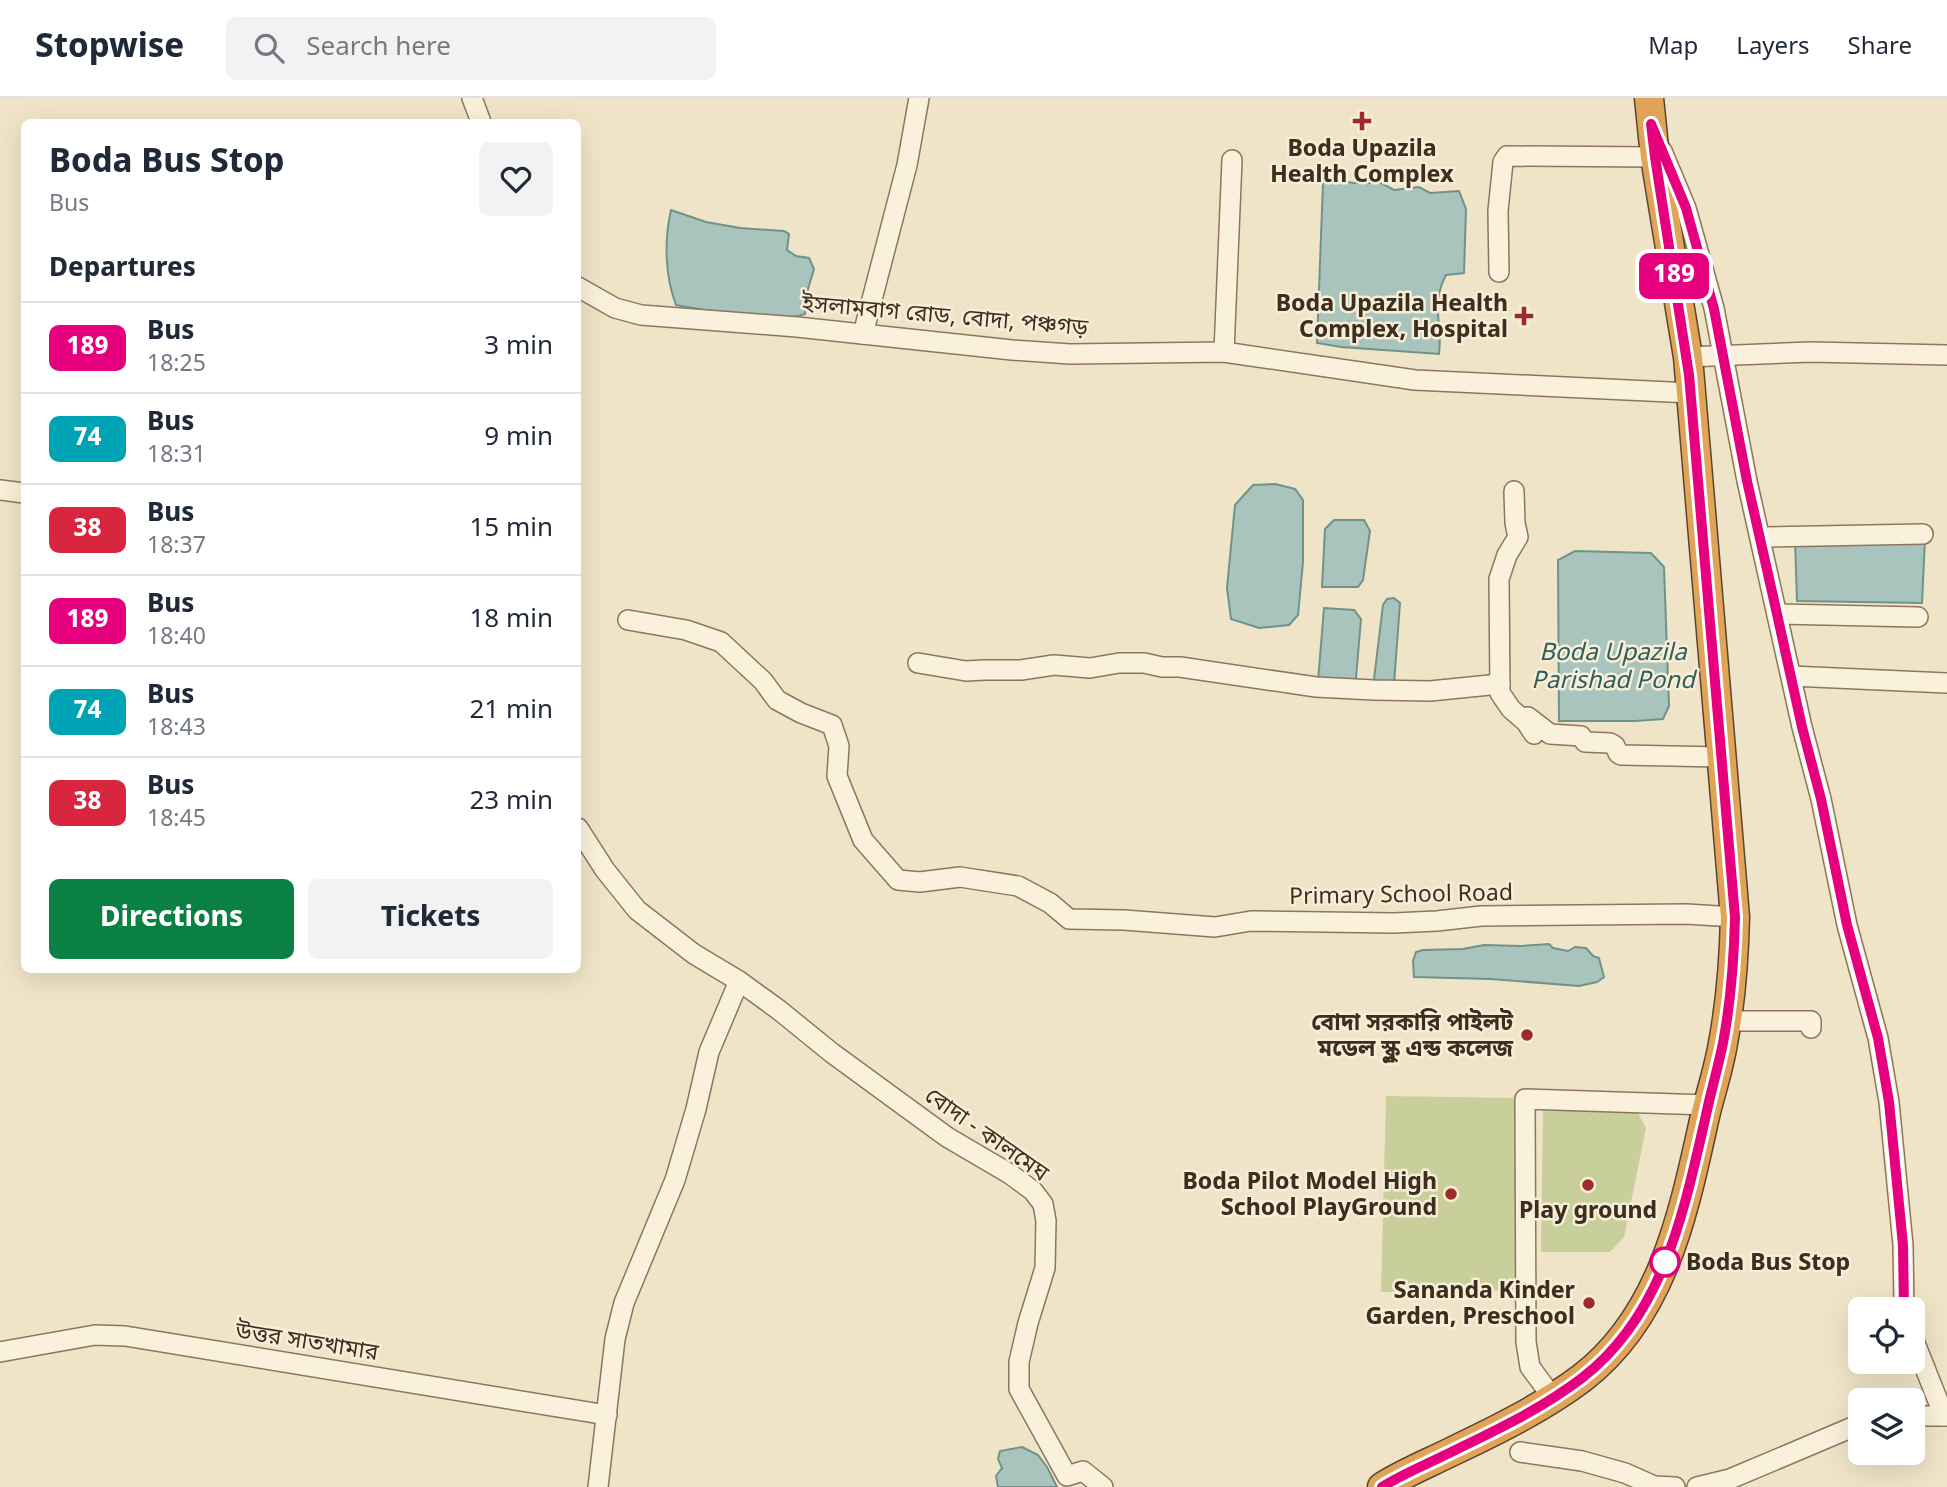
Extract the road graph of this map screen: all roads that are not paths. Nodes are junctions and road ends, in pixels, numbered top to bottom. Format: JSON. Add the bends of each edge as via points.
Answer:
{"nodes":[{"id":1,"x":472,"y":98,"type":"edge"},
{"id":2,"x":919,"y":98,"type":"edge"},
{"id":3,"x":1650,"y":111,"type":"edge"},
{"id":4,"x":480,"y":119,"type":"edge"},
{"id":5,"x":1655,"y":157,"type":"junction"},
{"id":6,"x":1232,"y":160,"type":"dead end"},
{"id":7,"x":1499,"y":272,"type":"dead end"},
{"id":8,"x":581,"y":289,"type":"edge"},
{"id":9,"x":863,"y":334,"type":"junction"},
{"id":10,"x":1224,"y":352,"type":"junction"},
{"id":11,"x":1723,"y":354,"type":"junction"},
{"id":12,"x":1947,"y":355,"type":"edge"},
{"id":13,"x":1688,"y":357,"type":"junction"},
{"id":14,"x":1691,"y":393,"type":"junction"},
{"id":15,"x":0,"y":490,"type":"edge"},
{"id":16,"x":1514,"y":491,"type":"dead end"},
{"id":17,"x":21,"y":493,"type":"edge"},
{"id":18,"x":1923,"y":534,"type":"dead end"},
{"id":19,"x":1760,"y":537,"type":"junction"},
{"id":20,"x":1777,"y":614,"type":"junction"},
{"id":21,"x":1918,"y":617,"type":"dead end"},
{"id":22,"x":628,"y":620,"type":"dead end"},
{"id":23,"x":918,"y":663,"type":"dead end"},
{"id":24,"x":1791,"y":676,"type":"junction"},
{"id":25,"x":1947,"y":683,"type":"edge"},
{"id":26,"x":1500,"y":684,"type":"junction"},
{"id":27,"x":1511,"y":709,"type":"junction"},
{"id":28,"x":1534,"y":734,"type":"dead end"},
{"id":29,"x":1721,"y":757,"type":"junction"},
{"id":30,"x":581,"y":833,"type":"edge"},
{"id":31,"x":1735,"y":917,"type":"junction"},
{"id":32,"x":738,"y":981,"type":"junction"},
{"id":33,"x":1729,"y":1021,"type":"dead end"},
{"id":34,"x":1811,"y":1028,"type":"dead end"},
{"id":35,"x":1708,"y":1105,"type":"junction"},
{"id":36,"x":1904,"y":1297,"type":"edge"},
{"id":37,"x":0,"y":1352,"type":"edge"},
{"id":38,"x":1925,"y":1366,"type":"edge"},
{"id":39,"x":1553,"y":1398,"type":"junction"},
{"id":40,"x":607,"y":1415,"type":"junction"},
{"id":41,"x":1925,"y":1416,"type":"edge"},
{"id":42,"x":1946,"y":1416,"type":"edge"},
{"id":43,"x":1848,"y":1430,"type":"edge"},
{"id":44,"x":1520,"y":1452,"type":"dead end"},
{"id":45,"x":1748,"y":1480,"type":"edge"},
{"id":46,"x":598,"y":1487,"type":"edge"},
{"id":47,"x":1103,"y":1487,"type":"edge"},
{"id":48,"x":1382,"y":1487,"type":"edge"},
{"id":49,"x":1675,"y":1487,"type":"edge"},
{"id":50,"x":1697,"y":1487,"type":"edge"}],
"edges":[{"from":1,"to":4,"type":"street"},
{"from":2,"to":9,"type":"street","via":[[908,164]]},
{"from":3,"to":5,"type":"highway"},
{"from":3,"to":11,"type":"street","via":[[1686,208]]},
{"from":5,"to":7,"type":"street","via":[[1507,156],[1499,199]]},
{"from":5,"to":13,"type":"highway"},
{"from":6,"to":10,"type":"street"},
{"from":8,"to":9,"type":"street","name":"ইসলামবাগ রোড, বোদা, পঞ্চগড়","via":[[615,308],[641,315]]},
{"from":9,"to":10,"type":"street","name":"ইসলামবাগ রোড, বোদা, পঞ্চগড়","via":[[1070,354]]},
{"from":10,"to":14,"type":"street","name":"ইসলামবাগ রোড, বোদা, পঞ্চগড়","via":[[1415,380]]},
{"from":11,"to":12,"type":"street"},
{"from":11,"to":13,"type":"street"},
{"from":11,"to":19,"type":"street"},
{"from":13,"to":14,"type":"highway"},
{"from":14,"to":29,"type":"highway"},
{"from":15,"to":17,"type":"street"},
{"from":16,"to":26,"type":"street","via":[[1518,537],[1499,579]]},
{"from":18,"to":19,"type":"street"},
{"from":19,"to":20,"type":"street"},
{"from":20,"to":21,"type":"street"},
{"from":20,"to":24,"type":"street"},
{"from":22,"to":31,"type":"street","name":"Primary School Road","via":[[686,630],[721,642],[777,700],[832,725],[839,746],[837,776],[863,840],[898,880],[960,877],[1018,886],[1069,919],[1215,927],[1251,921],[1394,923],[1482,916]]},
{"from":23,"to":26,"type":"street","via":[[966,671],[1144,663],[1316,687],[1374,690],[1430,691]]},
{"from":24,"to":25,"type":"street"},
{"from":24,"to":36,"type":"street","via":[[1847,925],[1878,1038],[1889,1102]]},
{"from":26,"to":27,"type":"street","via":[[1500,693]]},
{"from":27,"to":28,"type":"street"},
{"from":27,"to":29,"type":"street","via":[[1524,713],[1550,734],[1581,736],[1585,743],[1609,743],[1621,755]]},
{"from":29,"to":31,"type":"highway"},
{"from":30,"to":32,"type":"street","name":"বোদা - কালমেঘ","via":[[637,910]]},
{"from":31,"to":35,"type":"highway","via":[[1732,984]]},
{"from":32,"to":40,"type":"street","via":[[709,1052],[674,1180],[624,1303]]},
{"from":32,"to":47,"type":"street","name":"বোদা - কালমেঘ","via":[[947,1137],[1010,1174],[1038,1197],[1046,1222],[1045,1268],[1019,1362],[1019,1389],[1067,1476],[1083,1471]]},
{"from":33,"to":34,"type":"street","via":[[1811,1021]]},
{"from":35,"to":39,"type":"highway","via":[[1686,1200],[1662,1273],[1647,1302],[1609,1354]]},
{"from":35,"to":39,"type":"street","via":[[1525,1099],[1526,1342],[1530,1367]]},
{"from":37,"to":40,"type":"street","name":"উত্তর সাতখামার","via":[[95,1335],[125,1336]]},
{"from":38,"to":42,"type":"street"},
{"from":39,"to":48,"type":"highway"},
{"from":40,"to":46,"type":"street"},
{"from":41,"to":42,"type":"street"},
{"from":43,"to":45,"type":"street"},
{"from":44,"to":49,"type":"street","via":[[1582,1461],[1654,1486]]},
{"from":45,"to":50,"type":"street"}]}
